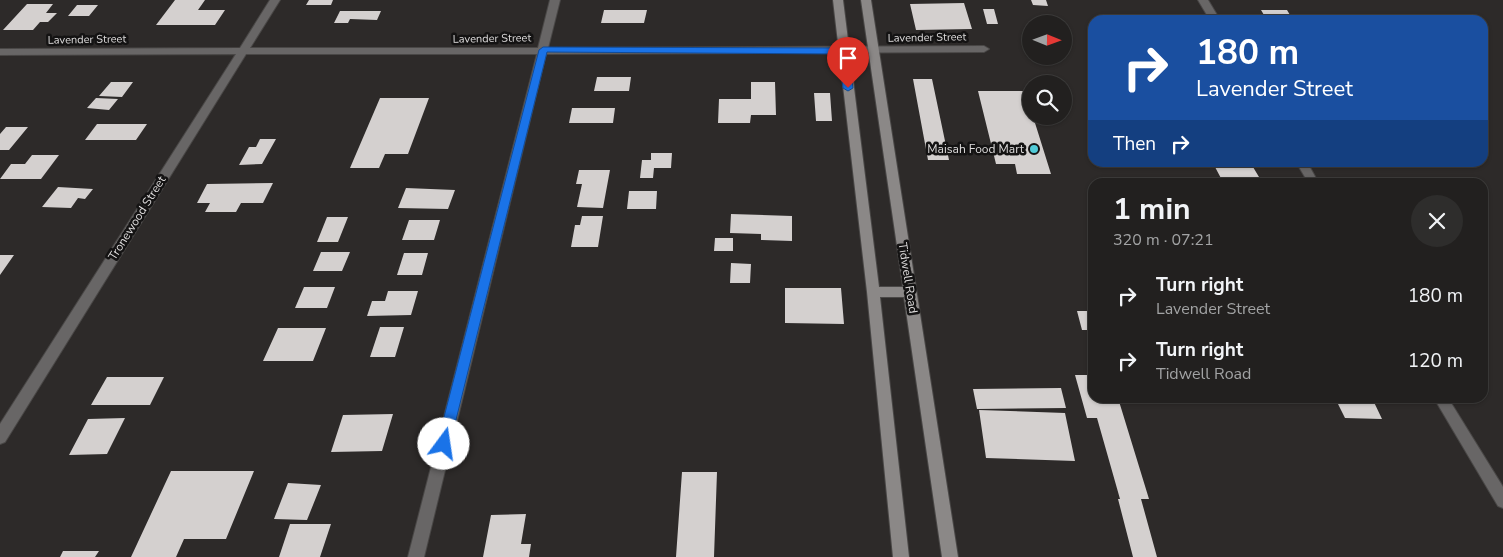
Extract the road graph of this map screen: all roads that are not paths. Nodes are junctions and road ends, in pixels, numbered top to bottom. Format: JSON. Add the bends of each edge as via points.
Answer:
{"nodes":[{"id":1,"x":275,"y":0,"type":"edge"},
{"id":2,"x":555,"y":0,"type":"edge"},
{"id":3,"x":838,"y":0,"type":"edge"},
{"id":4,"x":866,"y":0,"type":"edge"},
{"id":5,"x":1203,"y":0,"type":"edge"},
{"id":6,"x":1212,"y":15,"type":"edge"},
{"id":7,"x":984,"y":49,"type":"dead end"},
{"id":8,"x":243,"y":50,"type":"junction"},
{"id":9,"x":543,"y":50,"type":"junction"},
{"id":10,"x":874,"y":50,"type":"junction"},
{"id":11,"x":844,"y":51,"type":"junction"},
{"id":12,"x":0,"y":52,"type":"edge"},
{"id":13,"x":1304,"y":167,"type":"edge"},
{"id":14,"x":1311,"y":178,"type":"edge"},
{"id":15,"x":873,"y":292,"type":"junction"},
{"id":16,"x":910,"y":292,"type":"junction"},
{"id":17,"x":1444,"y":403,"type":"edge"},
{"id":18,"x":0,"y":437,"type":"edge"},
{"id":19,"x":1503,"y":501,"type":"edge"},
{"id":20,"x":416,"y":557,"type":"edge"},
{"id":21,"x":901,"y":557,"type":"edge"},
{"id":22,"x":950,"y":557,"type":"edge"}],
"edges":[{"from":1,"to":8,"type":"street","name":"Tronewood Street"},
{"from":2,"to":9,"type":"street"},
{"from":3,"to":11,"type":"main road"},
{"from":4,"to":10,"type":"main road","name":"Tidwell Road"},
{"from":5,"to":6,"type":"street"},
{"from":7,"to":10,"type":"street","name":"Lavender Street"},
{"from":8,"to":9,"type":"street","name":"Lavender Street"},
{"from":8,"to":12,"type":"street","name":"Lavender Street"},
{"from":8,"to":18,"type":"street","name":"Tronewood Street"},
{"from":9,"to":11,"type":"street","name":"Lavender Street"},
{"from":9,"to":20,"type":"street"},
{"from":10,"to":11,"type":"street","name":"Lavender Street"},
{"from":10,"to":16,"type":"main road","name":"Tidwell Road"},
{"from":11,"to":15,"type":"main road"},
{"from":13,"to":14,"type":"street"},
{"from":15,"to":16,"type":"main road"},
{"from":15,"to":21,"type":"main road"},
{"from":16,"to":22,"type":"main road","name":"Tidwell Road"},
{"from":17,"to":19,"type":"street"}]}
